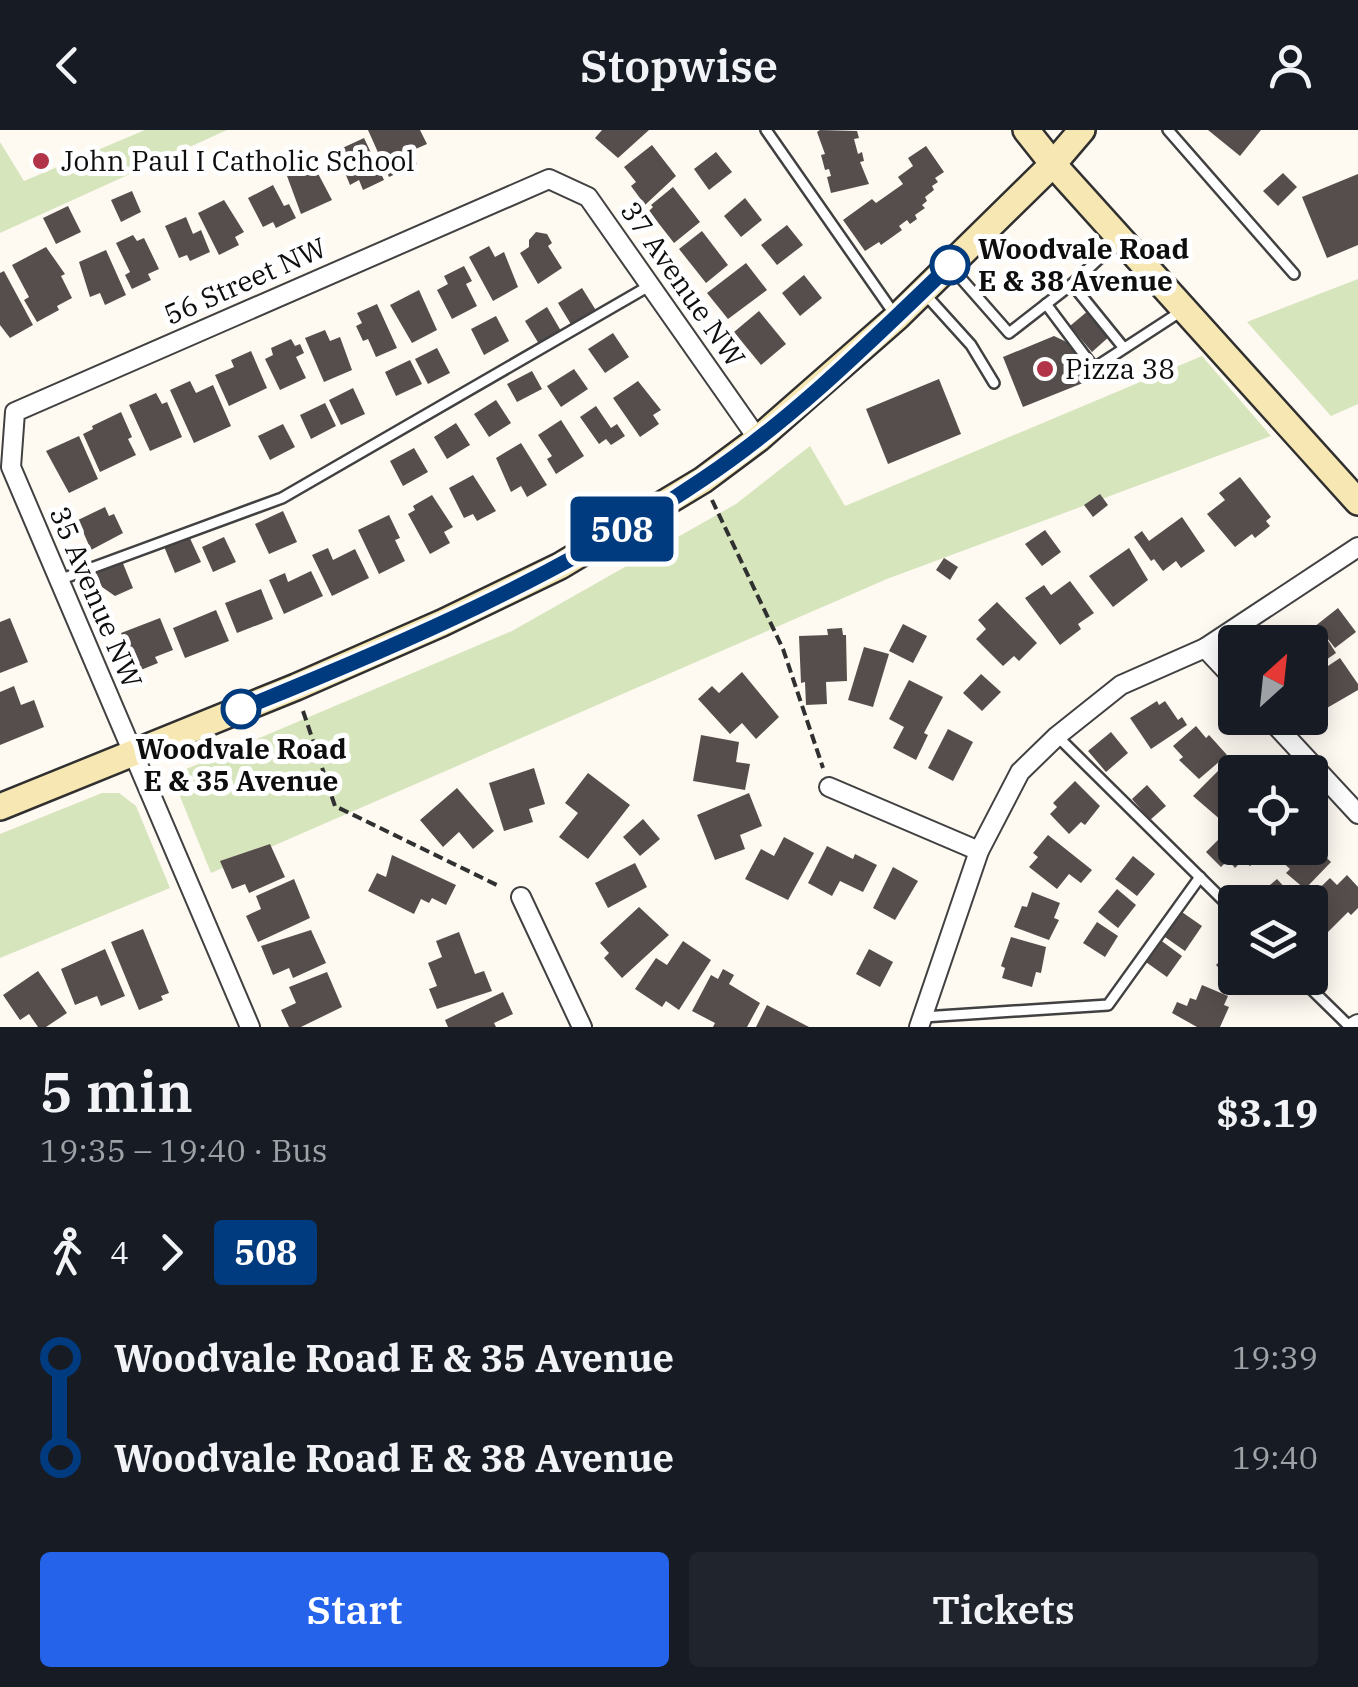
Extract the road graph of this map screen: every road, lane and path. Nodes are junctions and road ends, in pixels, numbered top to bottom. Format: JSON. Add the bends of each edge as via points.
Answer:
{"nodes":[{"id":1,"x":766,"y":130,"type":"edge"},
{"id":2,"x":1026,"y":130,"type":"edge"},
{"id":3,"x":1082,"y":130,"type":"edge"},
{"id":4,"x":1168,"y":130,"type":"edge"},
{"id":5,"x":1053,"y":164,"type":"junction"},
{"id":6,"x":549,"y":178,"type":"joint"},
{"id":7,"x":1120,"y":239,"type":"junction"},
{"id":8,"x":950,"y":265,"type":"junction"},
{"id":9,"x":1294,"y":274,"type":"dead end"},
{"id":10,"x":652,"y":284,"type":"junction"},
{"id":11,"x":1072,"y":284,"type":"junction"},
{"id":12,"x":922,"y":291,"type":"junction"},
{"id":13,"x":1046,"y":304,"type":"junction"},
{"id":14,"x":1184,"y":310,"type":"junction"},
{"id":15,"x":897,"y":317,"type":"junction"},
{"id":16,"x":1123,"y":347,"type":"junction"},
{"id":17,"x":994,"y":384,"type":"dead end"},
{"id":18,"x":758,"y":438,"type":"junction"},
{"id":19,"x":11,"y":466,"type":"joint"},
{"id":20,"x":702,"y":480,"type":"junction"},
{"id":21,"x":1358,"y":502,"type":"edge"},
{"id":22,"x":1358,"y":548,"type":"edge"},
{"id":23,"x":59,"y":580,"type":"junction"},
{"id":24,"x":1205,"y":648,"type":"junction"},
{"id":25,"x":1218,"y":662,"type":"edge"},
{"id":26,"x":296,"y":687,"type":"junction"},
{"id":27,"x":1285,"y":735,"type":"edge"},
{"id":28,"x":1057,"y":736,"type":"junction"},
{"id":29,"x":131,"y":752,"type":"junction"},
{"id":30,"x":830,"y":787,"type":"joint"},
{"id":31,"x":0,"y":807,"type":"edge"},
{"id":32,"x":1358,"y":814,"type":"edge"},
{"id":33,"x":980,"y":851,"type":"junction"},
{"id":34,"x":1200,"y":877,"type":"junction"},
{"id":35,"x":1218,"y":895,"type":"edge"},
{"id":36,"x":522,"y":897,"type":"joint"},
{"id":37,"x":1319,"y":995,"type":"edge"},
{"id":38,"x":921,"y":1022,"type":"edge"},
{"id":39,"x":247,"y":1026,"type":"edge"},
{"id":40,"x":1354,"y":1026,"type":"edge"},
{"id":41,"x":582,"y":1027,"type":"edge"}],
"edges":[{"from":1,"to":15,"type":"lane"},
{"from":2,"to":5,"type":"street"},
{"from":3,"to":5,"type":"street"},
{"from":4,"to":9,"type":"lane"},
{"from":5,"to":7,"type":"street"},
{"from":5,"to":8,"type":"street"},
{"from":6,"to":10,"type":"street","name":"37 Avenue NW","via":[[588,197]]},
{"from":6,"to":19,"type":"street","name":"56 Street NW","via":[[14,412]]},
{"from":7,"to":11,"type":"lane"},
{"from":7,"to":14,"type":"street"},
{"from":8,"to":12,"type":"street"},
{"from":8,"to":13,"type":"lane","via":[[1009,333]]},
{"from":10,"to":18,"type":"street","name":"37 Avenue NW"},
{"from":10,"to":23,"type":"lane","via":[[282,498]]},
{"from":11,"to":13,"type":"lane"},
{"from":11,"to":16,"type":"lane"},
{"from":12,"to":15,"type":"street"},
{"from":12,"to":17,"type":"lane","via":[[971,344]]},
{"from":13,"to":16,"type":"lane","via":[[1094,368]]},
{"from":14,"to":16,"type":"lane"},
{"from":14,"to":21,"type":"street"},
{"from":15,"to":18,"type":"street"},
{"from":18,"to":20,"type":"street"},
{"from":19,"to":23,"type":"street","name":"35 Avenue NW"},
{"from":20,"to":26,"type":"street","via":[[560,566]]},
{"from":20,"to":30,"type":"path","via":[[783,649]]},
{"from":22,"to":24,"type":"street"},
{"from":23,"to":29,"type":"street","name":"35 Avenue NW"},
{"from":24,"to":25,"type":"street"},
{"from":24,"to":28,"type":"street","via":[[1121,685]]},
{"from":26,"to":29,"type":"street"},
{"from":26,"to":36,"type":"path","via":[[335,806]]},
{"from":27,"to":32,"type":"street"},
{"from":28,"to":33,"type":"street","via":[[1020,772]]},
{"from":28,"to":34,"type":"lane"},
{"from":29,"to":31,"type":"street"},
{"from":29,"to":39,"type":"street","name":"35 Avenue NW"},
{"from":30,"to":33,"type":"street"},
{"from":33,"to":38,"type":"street"},
{"from":34,"to":35,"type":"lane"},
{"from":34,"to":38,"type":"lane","via":[[1108,1004]]},
{"from":36,"to":41,"type":"street"},
{"from":37,"to":40,"type":"lane"}]}
